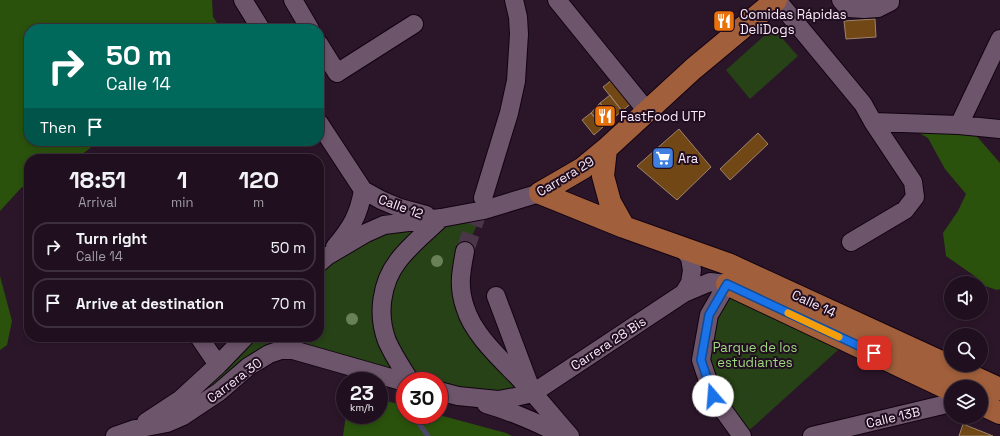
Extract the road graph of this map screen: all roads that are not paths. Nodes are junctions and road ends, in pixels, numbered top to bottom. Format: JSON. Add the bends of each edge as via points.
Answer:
{"nodes":[{"id":1,"x":243,"y":0,"type":"edge"},
{"id":2,"x":293,"y":0,"type":"edge"},
{"id":3,"x":514,"y":0,"type":"edge"},
{"id":4,"x":556,"y":0,"type":"edge"},
{"id":5,"x":777,"y":0,"type":"edge"},
{"id":6,"x":841,"y":0,"type":"edge"},
{"id":7,"x":890,"y":0,"type":"edge"},
{"id":8,"x":258,"y":24,"type":"edge"},
{"id":9,"x":307,"y":24,"type":"edge"},
{"id":10,"x":414,"y":24,"type":"dead end"},
{"id":11,"x":1000,"y":40,"type":"edge"},
{"id":12,"x":324,"y":52,"type":"edge"},
{"id":13,"x":647,"y":111,"type":"junction"},
{"id":14,"x":873,"y":122,"type":"junction"},
{"id":15,"x":959,"y":125,"type":"junction"},
{"id":16,"x":1000,"y":130,"type":"edge"},
{"id":17,"x":324,"y":131,"type":"edge"},
{"id":18,"x":606,"y":149,"type":"junction"},
{"id":19,"x":363,"y":190,"type":"junction"},
{"id":20,"x":540,"y":193,"type":"junction"},
{"id":21,"x":483,"y":198,"type":"tunnel mouth"},
{"id":22,"x":441,"y":218,"type":"junction"},
{"id":23,"x":624,"y":227,"type":"junction"},
{"id":24,"x":851,"y":242,"type":"dead end"},
{"id":25,"x":682,"y":248,"type":"junction"},
{"id":26,"x":465,"y":250,"type":"tunnel mouth"},
{"id":27,"x":324,"y":259,"type":"edge"},
{"id":28,"x":324,"y":259,"type":"edge"},
{"id":29,"x":727,"y":284,"type":"junction"},
{"id":30,"x":684,"y":293,"type":"junction"},
{"id":31,"x":496,"y":296,"type":"dead end"},
{"id":32,"x":202,"y":342,"type":"edge"},
{"id":33,"x":240,"y":342,"type":"edge"},
{"id":34,"x":218,"y":365,"type":"junction"},
{"id":35,"x":405,"y":372,"type":"edge"},
{"id":36,"x":396,"y":379,"type":"edge"},
{"id":37,"x":944,"y":387,"type":"edge"},
{"id":38,"x":1000,"y":389,"type":"edge"},
{"id":39,"x":448,"y":393,"type":"edge"},
{"id":40,"x":532,"y":393,"type":"junction"},
{"id":41,"x":458,"y":396,"type":"junction"},
{"id":42,"x":944,"y":405,"type":"edge"},
{"id":43,"x":988,"y":407,"type":"edge"},
{"id":44,"x":1000,"y":413,"type":"edge"},
{"id":45,"x":136,"y":432,"type":"edge"},
{"id":46,"x":114,"y":436,"type":"edge"},
{"id":47,"x":564,"y":436,"type":"edge"},
{"id":48,"x":570,"y":436,"type":"edge"},
{"id":49,"x":742,"y":436,"type":"edge"},
{"id":50,"x":812,"y":436,"type":"edge"}],
"edges":[{"from":1,"to":8,"type":"street"},
{"from":2,"to":9,"type":"street"},
{"from":3,"to":21,"type":"street","via":[[519,34],[516,81]]},
{"from":4,"to":13,"type":"street"},
{"from":5,"to":13,"type":"main road","name":"Carrera 29","via":[[693,69]]},
{"from":5,"to":14,"type":"street","via":[[863,104]]},
{"from":6,"to":7,"type":"street","via":[[848,8],[864,9],[878,8]]},
{"from":10,"to":12,"type":"street","via":[[337,73]]},
{"from":11,"to":15,"type":"street"},
{"from":13,"to":18,"type":"main road","name":"Carrera 29"},
{"from":14,"to":15,"type":"street"},
{"from":14,"to":24,"type":"street","via":[[913,182],[915,197],[905,210]]},
{"from":15,"to":16,"type":"street"},
{"from":17,"to":19,"type":"street","name":"Calle 12"},
{"from":18,"to":20,"type":"main road","name":"Carrera 29","via":[[583,168]]},
{"from":18,"to":23,"type":"main road","via":[[603,176],[610,202]]},
{"from":19,"to":22,"type":"street","name":"Calle 12","via":[[400,208]]},
{"from":19,"to":27,"type":"street","name":"Calle 12","via":[[359,209],[350,228]]},
{"from":20,"to":22,"type":"street","name":"Carrera 29","via":[[484,210]]},
{"from":20,"to":23,"type":"main road","name":"Calle 14"},
{"from":22,"to":28,"type":"street","via":[[384,225],[366,233]]},
{"from":22,"to":35,"type":"street","via":[[397,262],[385,287],[382,300],[384,327],[387,340]]},
{"from":23,"to":25,"type":"main road","name":"Calle 14"},
{"from":25,"to":30,"type":"street","via":[[690,258],[692,270],[690,282]]},
{"from":25,"to":38,"type":"main road","name":"Calle 14","via":[[728,264]]},
{"from":26,"to":40,"type":"street","via":[[460,272],[461,289],[465,308],[473,326]]},
{"from":29,"to":30,"type":"street","name":"Carrera 28 Bis","via":[[710,282]]},
{"from":29,"to":37,"type":"main road","name":"Calle 14"},
{"from":29,"to":49,"type":"street","via":[[709,315],[701,360],[713,396]]},
{"from":30,"to":40,"type":"street","name":"Carrera 28 Bis"},
{"from":31,"to":40,"type":"street"},
{"from":32,"to":34,"type":"street"},
{"from":33,"to":34,"type":"street","name":"Carrera 30"},
{"from":34,"to":45,"type":"street","name":"Carrera 30","via":[[181,399]]},
{"from":36,"to":45,"type":"street","name":"Carrera 30","via":[[293,350],[281,350],[248,367],[220,392],[183,416]]},
{"from":39,"to":41,"type":"street"},
{"from":40,"to":41,"type":"street","via":[[498,400]]},
{"from":40,"to":48,"type":"street"},
{"from":41,"to":47,"type":"street","via":[[506,410]]},
{"from":42,"to":50,"type":"street","name":"Calle 13B"},
{"from":43,"to":44,"type":"main road"},
{"from":45,"to":46,"type":"street","name":"Carrera 30"}]}
